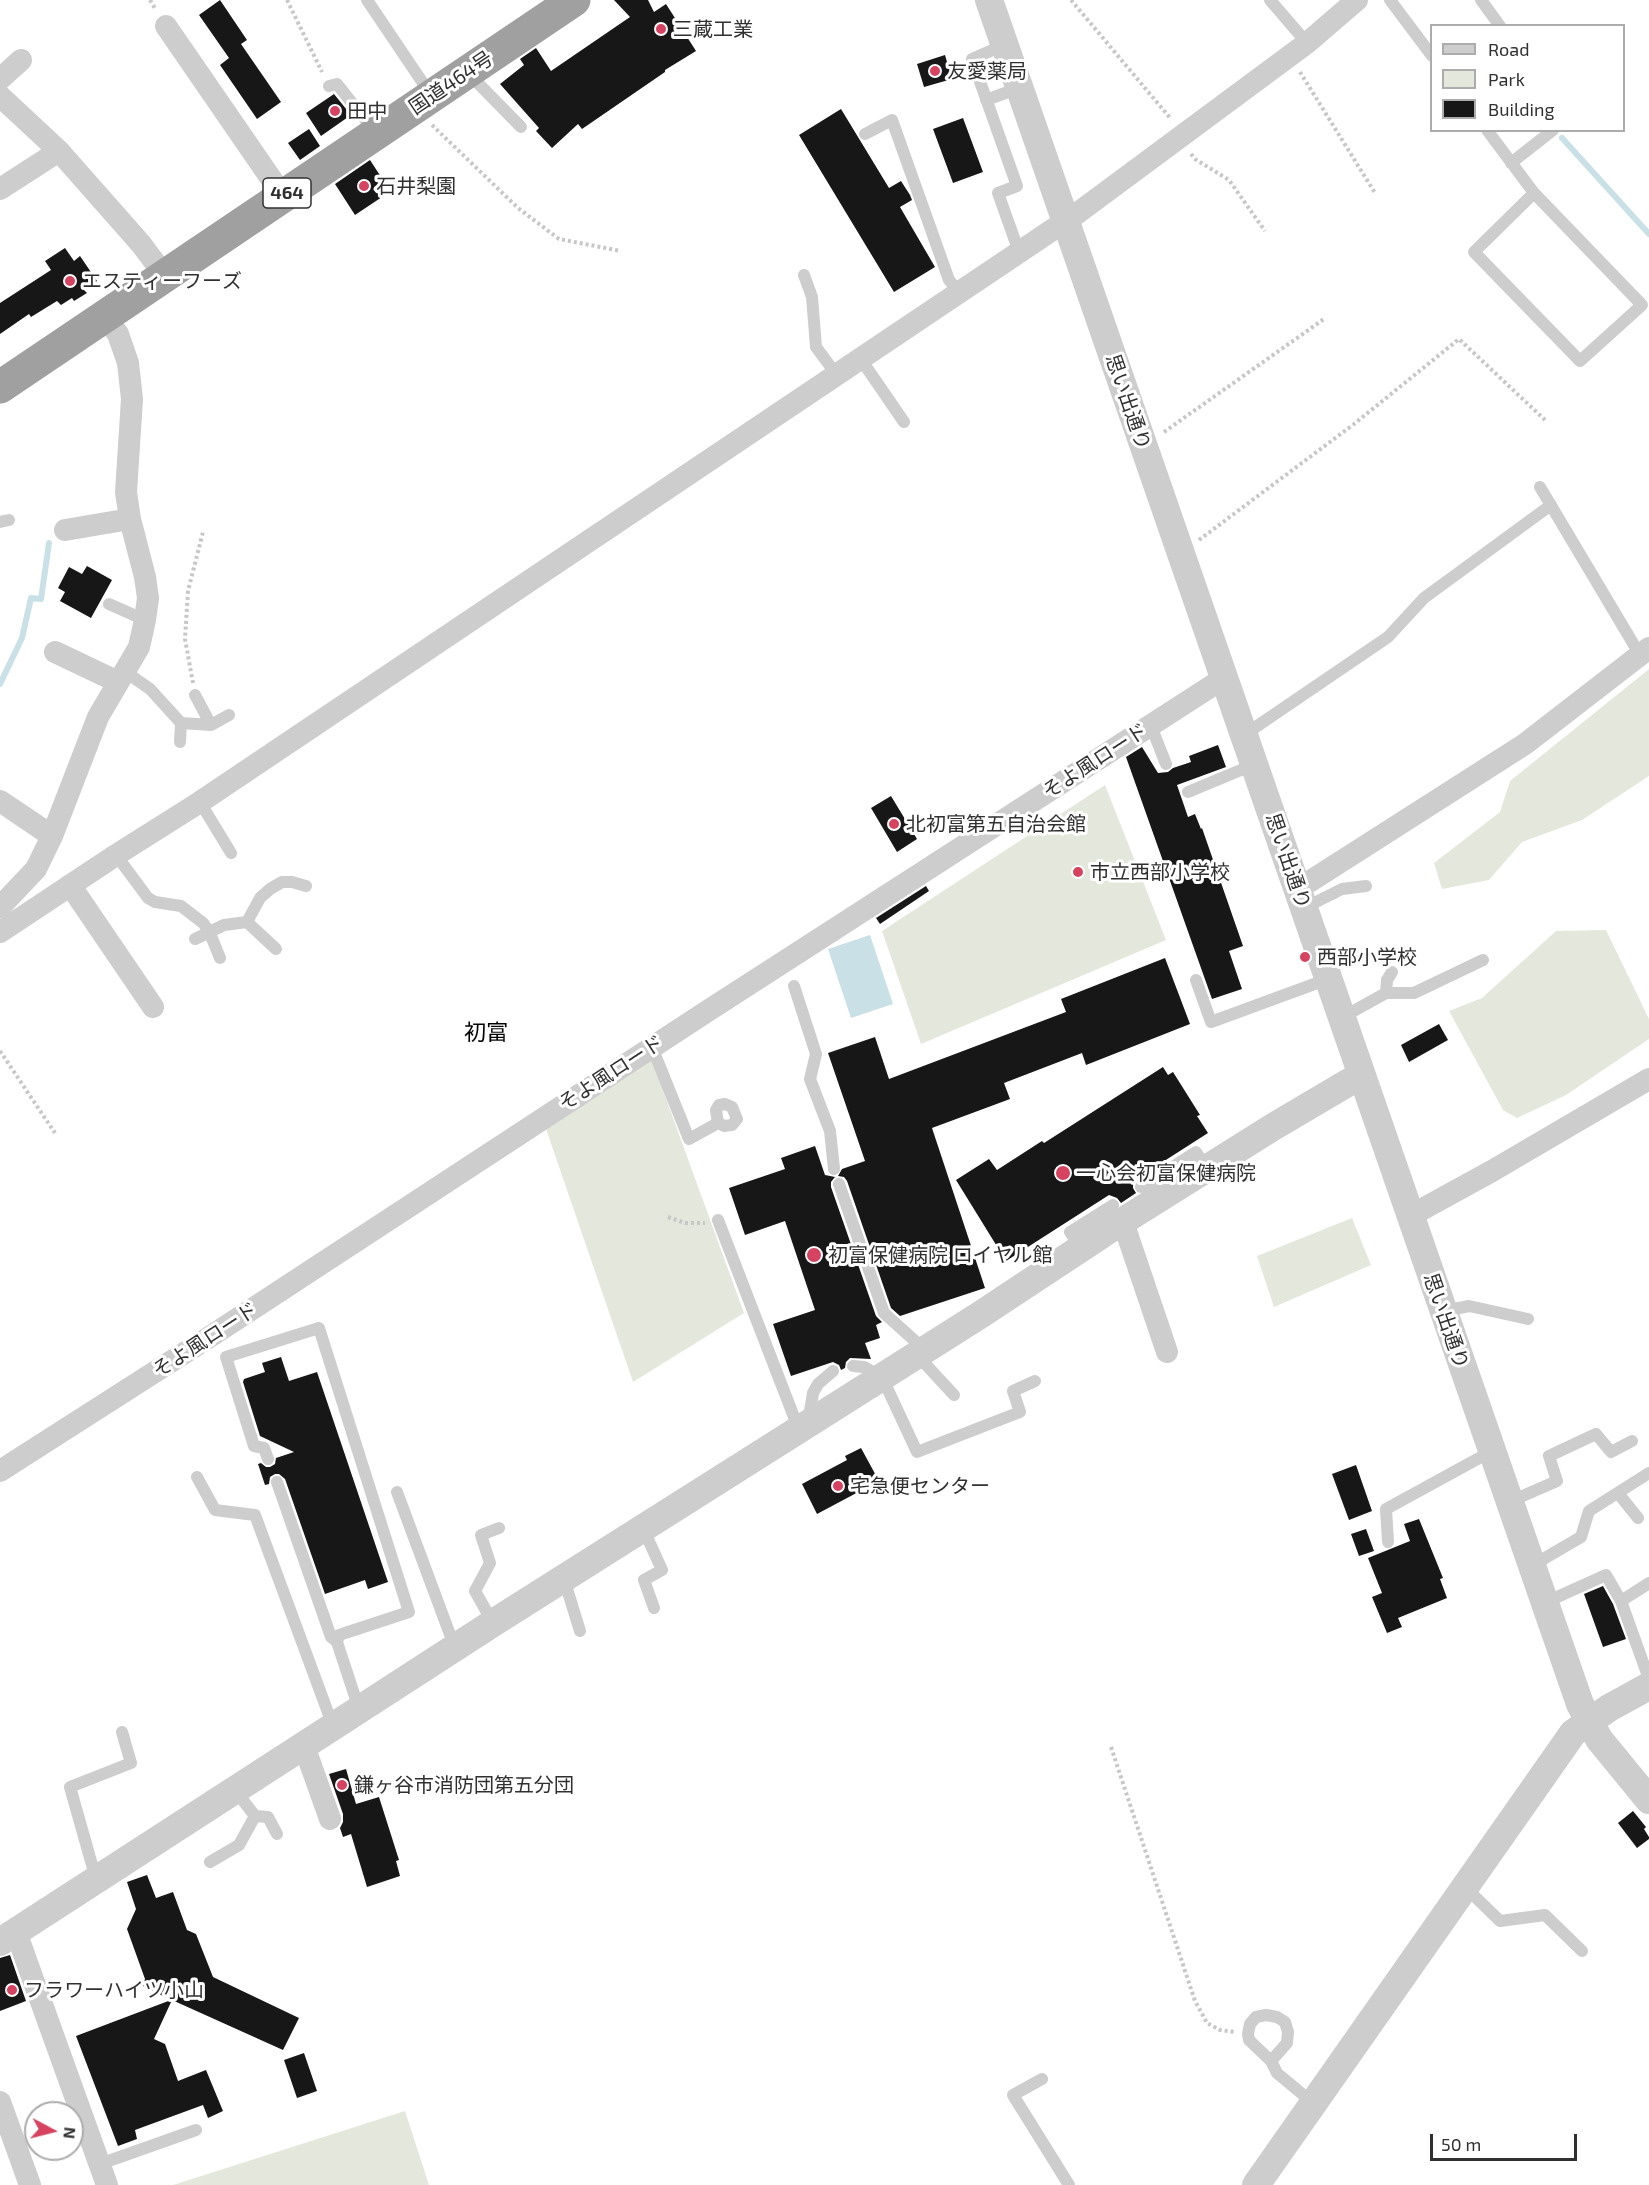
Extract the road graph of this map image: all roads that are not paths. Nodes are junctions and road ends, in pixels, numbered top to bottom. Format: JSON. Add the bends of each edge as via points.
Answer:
{"nodes":[{"id":1,"x":368,"y":0,"type":"edge"},
{"id":2,"x":574,"y":0,"type":"edge"},
{"id":3,"x":989,"y":0,"type":"edge"},
{"id":4,"x":1270,"y":0,"type":"edge"},
{"id":5,"x":1357,"y":0,"type":"edge"},
{"id":6,"x":1390,"y":0,"type":"edge"},
{"id":7,"x":1481,"y":0,"type":"edge"},
{"id":8,"x":1499,"y":24,"type":"edge"},
{"id":9,"x":166,"y":26,"type":"dead end"},
{"id":10,"x":1004,"y":45,"type":"junction"},
{"id":11,"x":1298,"y":49,"type":"junction"},
{"id":12,"x":1430,"y":55,"type":"edge"},
{"id":13,"x":21,"y":60,"type":"dead end"},
{"id":14,"x":467,"y":72,"type":"junction"},
{"id":15,"x":0,"y":79,"type":"edge"},
{"id":16,"x":329,"y":86,"type":"road end"},
{"id":17,"x":1019,"y":88,"type":"junction"},
{"id":18,"x":0,"y":96,"type":"edge"},
{"id":19,"x":986,"y":100,"type":"junction"},
{"id":20,"x":423,"y":102,"type":"junction"},
{"id":21,"x":521,"y":128,"type":"dead end"},
{"id":22,"x":1488,"y":132,"type":"edge"},
{"id":23,"x":1550,"y":132,"type":"edge"},
{"id":24,"x":376,"y":133,"type":"junction"},
{"id":25,"x":865,"y":134,"type":"dead end"},
{"id":26,"x":59,"y":151,"type":"junction"},
{"id":27,"x":1511,"y":163,"type":"junction"},
{"id":28,"x":0,"y":189,"type":"edge"},
{"id":29,"x":1534,"y":194,"type":"junction"},
{"id":30,"x":283,"y":196,"type":"junction"},
{"id":31,"x":1066,"y":220,"type":"junction"},
{"id":32,"x":1019,"y":252,"type":"junction"},
{"id":33,"x":804,"y":274,"type":"dead end"},
{"id":34,"x":165,"y":276,"type":"junction"},
{"id":35,"x":958,"y":292,"type":"junction"},
{"id":36,"x":105,"y":316,"type":"junction"},
{"id":37,"x":860,"y":358,"type":"junction"},
{"id":38,"x":836,"y":374,"type":"junction"},
{"id":39,"x":0,"y":387,"type":"edge"},
{"id":40,"x":904,"y":422,"type":"dead end"},
{"id":41,"x":1540,"y":487,"type":"dead end"},
{"id":42,"x":1551,"y":504,"type":"junction"},
{"id":43,"x":130,"y":519,"type":"junction"},
{"id":44,"x":65,"y":530,"type":"dead end"},
{"id":45,"x":109,"y":604,"type":"dead end"},
{"id":46,"x":145,"y":620,"type":"junction"},
{"id":47,"x":1645,"y":651,"type":"edge"},
{"id":48,"x":55,"y":652,"type":"dead end"},
{"id":49,"x":121,"y":676,"type":"junction"},
{"id":50,"x":1224,"y":678,"type":"junction"},
{"id":51,"x":195,"y":695,"type":"road end"},
{"id":52,"x":229,"y":716,"type":"dead end"},
{"id":53,"x":182,"y":723,"type":"junction"},
{"id":54,"x":211,"y":725,"type":"junction"},
{"id":55,"x":1151,"y":726,"type":"junction"},
{"id":56,"x":1243,"y":736,"type":"junction"},
{"id":57,"x":180,"y":742,"type":"dead end"},
{"id":58,"x":1166,"y":764,"type":"dead end"},
{"id":59,"x":1253,"y":765,"type":"junction"},
{"id":60,"x":1188,"y":792,"type":"dead end"},
{"id":61,"x":0,"y":801,"type":"edge"},
{"id":62,"x":200,"y":802,"type":"junction"},
{"id":63,"x":52,"y":836,"type":"junction"},
{"id":64,"x":231,"y":853,"type":"dead end"},
{"id":65,"x":116,"y":855,"type":"junction"},
{"id":66,"x":70,"y":885,"type":"junction"},
{"id":67,"x":306,"y":886,"type":"dead end"},
{"id":68,"x":1366,"y":886,"type":"dead end"},
{"id":69,"x":1301,"y":898,"type":"junction"},
{"id":70,"x":0,"y":907,"type":"edge"},
{"id":71,"x":247,"y":922,"type":"junction"},
{"id":72,"x":209,"y":931,"type":"junction"},
{"id":73,"x":0,"y":932,"type":"edge"},
{"id":74,"x":195,"y":939,"type":"dead end"},
{"id":75,"x":276,"y":949,"type":"dead end"},
{"id":76,"x":220,"y":958,"type":"dead end"},
{"id":77,"x":1483,"y":960,"type":"dead end"},
{"id":78,"x":1392,"y":972,"type":"dead end"},
{"id":79,"x":1328,"y":979,"type":"junction"},
{"id":80,"x":1196,"y":980,"type":"dead end"},
{"id":81,"x":794,"y":986,"type":"dead end"},
{"id":82,"x":1386,"y":993,"type":"junction"},
{"id":83,"x":153,"y":1006,"type":"dead end"},
{"id":84,"x":1341,"y":1018,"type":"junction"},
{"id":85,"x":652,"y":1047,"type":"junction"},
{"id":86,"x":1361,"y":1075,"type":"junction"},
{"id":87,"x":1649,"y":1079,"type":"edge"},
{"id":88,"x":718,"y":1123,"type":"dead end"},
{"id":89,"x":834,"y":1169,"type":"dead end"},
{"id":90,"x":1207,"y":1169,"type":"junction"},
{"id":91,"x":839,"y":1184,"type":"dead end"},
{"id":92,"x":1141,"y":1187,"type":"dead end"},
{"id":93,"x":1118,"y":1213,"type":"junction"},
{"id":94,"x":1410,"y":1216,"type":"junction"},
{"id":95,"x":718,"y":1220,"type":"road end"},
{"id":96,"x":1443,"y":1311,"type":"junction"},
{"id":97,"x":1528,"y":1319,"type":"dead end"},
{"id":98,"x":921,"y":1352,"type":"junction"},
{"id":99,"x":1167,"y":1352,"type":"dead end"},
{"id":100,"x":853,"y":1366,"type":"dead end"},
{"id":101,"x":833,"y":1371,"type":"dead end"},
{"id":102,"x":882,"y":1377,"type":"junction"},
{"id":103,"x":1035,"y":1381,"type":"dead end"},
{"id":104,"x":954,"y":1395,"type":"dead end"},
{"id":105,"x":805,"y":1426,"type":"junction"},
{"id":106,"x":1632,"y":1441,"type":"dead end"},
{"id":107,"x":1492,"y":1451,"type":"junction"},
{"id":108,"x":268,"y":1459,"type":"dead end"},
{"id":109,"x":0,"y":1471,"type":"edge"},
{"id":110,"x":1649,"y":1473,"type":"edge"},
{"id":111,"x":197,"y":1477,"type":"dead end"},
{"id":112,"x":277,"y":1482,"type":"dead end"},
{"id":113,"x":397,"y":1492,"type":"dead end"},
{"id":114,"x":1618,"y":1493,"type":"junction"},
{"id":115,"x":1511,"y":1501,"type":"junction"},
{"id":116,"x":1638,"y":1518,"type":"dead end"},
{"id":117,"x":499,"y":1528,"type":"dead end"},
{"id":118,"x":643,"y":1528,"type":"junction"},
{"id":119,"x":1388,"y":1542,"type":"dead end"},
{"id":120,"x":1533,"y":1565,"type":"junction"},
{"id":121,"x":564,"y":1579,"type":"junction"},
{"id":122,"x":1649,"y":1583,"type":"edge"},
{"id":123,"x":1621,"y":1601,"type":"junction"},
{"id":124,"x":1546,"y":1602,"type":"junction"},
{"id":125,"x":654,"y":1608,"type":"dead end"},
{"id":126,"x":493,"y":1623,"type":"junction"},
{"id":127,"x":580,"y":1631,"type":"dead end"},
{"id":128,"x":337,"y":1642,"type":"junction"},
{"id":129,"x":455,"y":1648,"type":"junction"},
{"id":130,"x":1649,"y":1679,"type":"edge"},
{"id":131,"x":1649,"y":1686,"type":"edge"},
{"id":132,"x":359,"y":1710,"type":"junction"},
{"id":133,"x":1590,"y":1722,"type":"junction"},
{"id":134,"x":334,"y":1727,"type":"junction"},
{"id":135,"x":122,"y":1732,"type":"dead end"},
{"id":136,"x":304,"y":1746,"type":"junction"},
{"id":137,"x":236,"y":1790,"type":"junction"},
{"id":138,"x":1649,"y":1800,"type":"edge"},
{"id":139,"x":255,"y":1816,"type":"junction"},
{"id":140,"x":330,"y":1818,"type":"dead end"},
{"id":141,"x":277,"y":1834,"type":"dead end"},
{"id":142,"x":210,"y":1862,"type":"dead end"},
{"id":143,"x":96,"y":1880,"type":"junction"},
{"id":144,"x":1465,"y":1887,"type":"junction"},
{"id":145,"x":8,"y":1937,"type":"edge"},
{"id":146,"x":1582,"y":1951,"type":"dead end"},
{"id":147,"x":1271,"y":2061,"type":"junction"},
{"id":148,"x":1041,"y":2079,"type":"dead end"},
{"id":149,"x":0,"y":2102,"type":"edge"},
{"id":150,"x":1313,"y":2103,"type":"junction"},
{"id":151,"x":196,"y":2130,"type":"dead end"},
{"id":152,"x":104,"y":2174,"type":"edge"},
{"id":153,"x":30,"y":2185,"type":"edge"},
{"id":154,"x":1069,"y":2185,"type":"edge"},
{"id":155,"x":1256,"y":2185,"type":"edge"}],
"edges":[{"from":1,"to":20,"type":"lane"},
{"from":2,"to":14,"type":"highway","name":"国道464号","number":"464"},
{"from":3,"to":10,"type":"street","name":"思い出通り"},
{"from":4,"to":11,"type":"lane"},
{"from":5,"to":11,"type":"street"},
{"from":6,"to":12,"type":"lane"},
{"from":7,"to":8,"type":"lane"},
{"from":9,"to":30,"type":"street"},
{"from":10,"to":17,"type":"street","name":"思い出通り"},
{"from":10,"to":19,"type":"lane","via":[[972,59]]},
{"from":11,"to":31,"type":"street"},
{"from":13,"to":15,"type":"street"},
{"from":14,"to":20,"type":"highway","name":"国道464号","number":"464"},
{"from":14,"to":21,"type":"lane"},
{"from":16,"to":24,"type":"lane","via":[[337,84]]},
{"from":17,"to":19,"type":"lane"},
{"from":17,"to":31,"type":"street","name":"思い出通り"},
{"from":18,"to":26,"type":"street"},
{"from":19,"to":32,"type":"lane","via":[[1017,186],[998,193]]},
{"from":20,"to":24,"type":"highway","name":"国道464号","number":"464"},
{"from":22,"to":27,"type":"lane"},
{"from":23,"to":27,"type":"lane"},
{"from":24,"to":30,"type":"highway","name":"国道464号","number":"464"},
{"from":25,"to":35,"type":"lane","via":[[892,120],[949,280]]},
{"from":26,"to":28,"type":"street"},
{"from":26,"to":34,"type":"street"},
{"from":27,"to":29,"type":"lane"},
{"from":29,"to":29,"type":"lane","via":[[1642,305],[1580,361],[1474,252]]},
{"from":30,"to":34,"type":"highway","name":"国道464号","number":"464"},
{"from":31,"to":32,"type":"street"},
{"from":31,"to":50,"type":"street","name":"思い出通り"},
{"from":32,"to":35,"type":"street"},
{"from":33,"to":38,"type":"lane","via":[[812,297],[816,347]]},
{"from":34,"to":36,"type":"highway","name":"国道464号","number":"464"},
{"from":35,"to":37,"type":"street"},
{"from":36,"to":39,"type":"highway","name":"国道464号","number":"464"},
{"from":36,"to":43,"type":"street","via":[[128,363],[132,399],[126,492]]},
{"from":37,"to":38,"type":"street"},
{"from":37,"to":40,"type":"lane"},
{"from":38,"to":62,"type":"street"},
{"from":41,"to":42,"type":"lane"},
{"from":42,"to":47,"type":"lane"},
{"from":42,"to":56,"type":"lane","via":[[1424,597],[1388,637]]},
{"from":43,"to":44,"type":"street"},
{"from":43,"to":46,"type":"street","via":[[145,577]]},
{"from":45,"to":46,"type":"lane"},
{"from":46,"to":49,"type":"street","via":[[139,647]]},
{"from":47,"to":69,"type":"street","via":[[1525,744]]},
{"from":48,"to":49,"type":"street"},
{"from":49,"to":53,"type":"lane","via":[[150,689]]},
{"from":49,"to":63,"type":"street","via":[[98,717]]},
{"from":50,"to":55,"type":"street","name":"そよ風ロード"},
{"from":50,"to":56,"type":"street","name":"思い出通り"},
{"from":51,"to":54,"type":"lane"},
{"from":52,"to":54,"type":"lane"},
{"from":53,"to":54,"type":"lane"},
{"from":53,"to":57,"type":"lane"},
{"from":55,"to":58,"type":"lane"},
{"from":55,"to":85,"type":"street","name":"そよ風ロード","via":[[956,857]]},
{"from":56,"to":59,"type":"street","name":"思い出通り"},
{"from":59,"to":60,"type":"lane"},
{"from":59,"to":69,"type":"street","name":"思い出通り"},
{"from":61,"to":63,"type":"street"},
{"from":62,"to":64,"type":"lane"},
{"from":62,"to":65,"type":"street"},
{"from":63,"to":70,"type":"street","via":[[36,869]]},
{"from":65,"to":66,"type":"street"},
{"from":65,"to":72,"type":"lane","via":[[148,898],[181,906]]},
{"from":66,"to":73,"type":"street"},
{"from":66,"to":83,"type":"street"},
{"from":67,"to":71,"type":"lane","via":[[282,882],[270,889],[260,898]]},
{"from":68,"to":69,"type":"lane"},
{"from":69,"to":79,"type":"street","name":"思い出通り"},
{"from":71,"to":72,"type":"lane"},
{"from":71,"to":75,"type":"lane"},
{"from":72,"to":74,"type":"lane"},
{"from":72,"to":76,"type":"lane"},
{"from":77,"to":82,"type":"lane","via":[[1414,993]]},
{"from":78,"to":82,"type":"lane"},
{"from":79,"to":80,"type":"lane","via":[[1211,1022]]},
{"from":79,"to":84,"type":"street","name":"思い出通り"},
{"from":81,"to":89,"type":"lane","via":[[816,1054],[810,1078],[830,1131]]},
{"from":82,"to":84,"type":"lane"},
{"from":84,"to":86,"type":"street","name":"思い出通り"},
{"from":85,"to":88,"type":"lane","via":[[689,1139]]},
{"from":85,"to":109,"type":"street","name":"そよ風ロード"},
{"from":86,"to":90,"type":"street"},
{"from":86,"to":94,"type":"street","name":"思い出通り"},
{"from":87,"to":94,"type":"street"},
{"from":90,"to":92,"type":"lane","via":[[1196,1152]]},
{"from":90,"to":93,"type":"street"},
{"from":91,"to":98,"type":"lane","via":[[884,1313]]},
{"from":93,"to":98,"type":"street","via":[[1081,1249]]},
{"from":93,"to":99,"type":"street"},
{"from":94,"to":96,"type":"street","name":"思い出通り"},
{"from":95,"to":105,"type":"lane"},
{"from":96,"to":97,"type":"lane","via":[[1469,1306]]},
{"from":96,"to":107,"type":"street","name":"思い出通り"},
{"from":98,"to":102,"type":"street"},
{"from":98,"to":104,"type":"lane"},
{"from":100,"to":102,"type":"lane"},
{"from":101,"to":105,"type":"lane","via":[[813,1393]]},
{"from":102,"to":103,"type":"lane","via":[[917,1452],[1020,1412],[1013,1390]]},
{"from":102,"to":105,"type":"street"},
{"from":105,"to":118,"type":"street"},
{"from":106,"to":115,"type":"lane","via":[[1611,1452],[1596,1434],[1549,1456],[1557,1481]]},
{"from":107,"to":115,"type":"street","name":"思い出通り"},
{"from":107,"to":119,"type":"lane","via":[[1386,1509]]},
{"from":108,"to":128,"type":"lane","via":[[264,1448],[254,1446],[226,1357],[319,1328],[409,1612],[339,1635]]},
{"from":110,"to":114,"type":"lane"},
{"from":111,"to":134,"type":"lane","via":[[215,1510],[255,1515]]},
{"from":112,"to":128,"type":"lane","via":[[331,1637]]},
{"from":113,"to":129,"type":"lane"},
{"from":114,"to":116,"type":"lane"},
{"from":114,"to":120,"type":"lane","via":[[1589,1511],[1581,1537]]},
{"from":115,"to":120,"type":"street","name":"思い出通り"},
{"from":117,"to":126,"type":"lane","via":[[482,1535],[490,1563],[475,1591]]},
{"from":118,"to":121,"type":"street"},
{"from":118,"to":125,"type":"lane","via":[[662,1570],[644,1580]]},
{"from":120,"to":124,"type":"street","name":"思い出通り"},
{"from":121,"to":126,"type":"street"},
{"from":121,"to":127,"type":"lane"},
{"from":122,"to":123,"type":"lane"},
{"from":123,"to":124,"type":"lane","via":[[1606,1575]]},
{"from":123,"to":130,"type":"lane"},
{"from":124,"to":133,"type":"street","name":"思い出通り","via":[[1580,1704]]},
{"from":126,"to":129,"type":"street"},
{"from":128,"to":132,"type":"lane"},
{"from":129,"to":132,"type":"street"},
{"from":131,"to":133,"type":"street"},
{"from":132,"to":134,"type":"street"},
{"from":133,"to":138,"type":"street","name":"思い出通り","via":[[1599,1740]]},
{"from":133,"to":144,"type":"street","via":[[1573,1733]]},
{"from":134,"to":136,"type":"street"},
{"from":135,"to":143,"type":"lane","via":[[131,1763],[70,1787]]},
{"from":136,"to":137,"type":"street"},
{"from":136,"to":140,"type":"street"},
{"from":137,"to":139,"type":"lane"},
{"from":137,"to":143,"type":"street"},
{"from":139,"to":141,"type":"lane","via":[[268,1816]]},
{"from":139,"to":142,"type":"lane","via":[[239,1845]]},
{"from":143,"to":145,"type":"street"},
{"from":144,"to":146,"type":"lane","via":[[1500,1921],[1545,1915]]},
{"from":144,"to":150,"type":"street"},
{"from":145,"to":152,"type":"street"},
{"from":147,"to":147,"type":"lane","via":[[1250,2040],[1250,2024],[1256,2017],[1266,2015],[1285,2022],[1287,2043]]},
{"from":147,"to":150,"type":"lane","via":[[1277,2073]]},
{"from":148,"to":154,"type":"lane","via":[[1014,2095]]},
{"from":149,"to":153,"type":"street"},
{"from":150,"to":155,"type":"street"},
{"from":151,"to":152,"type":"lane"}]}
